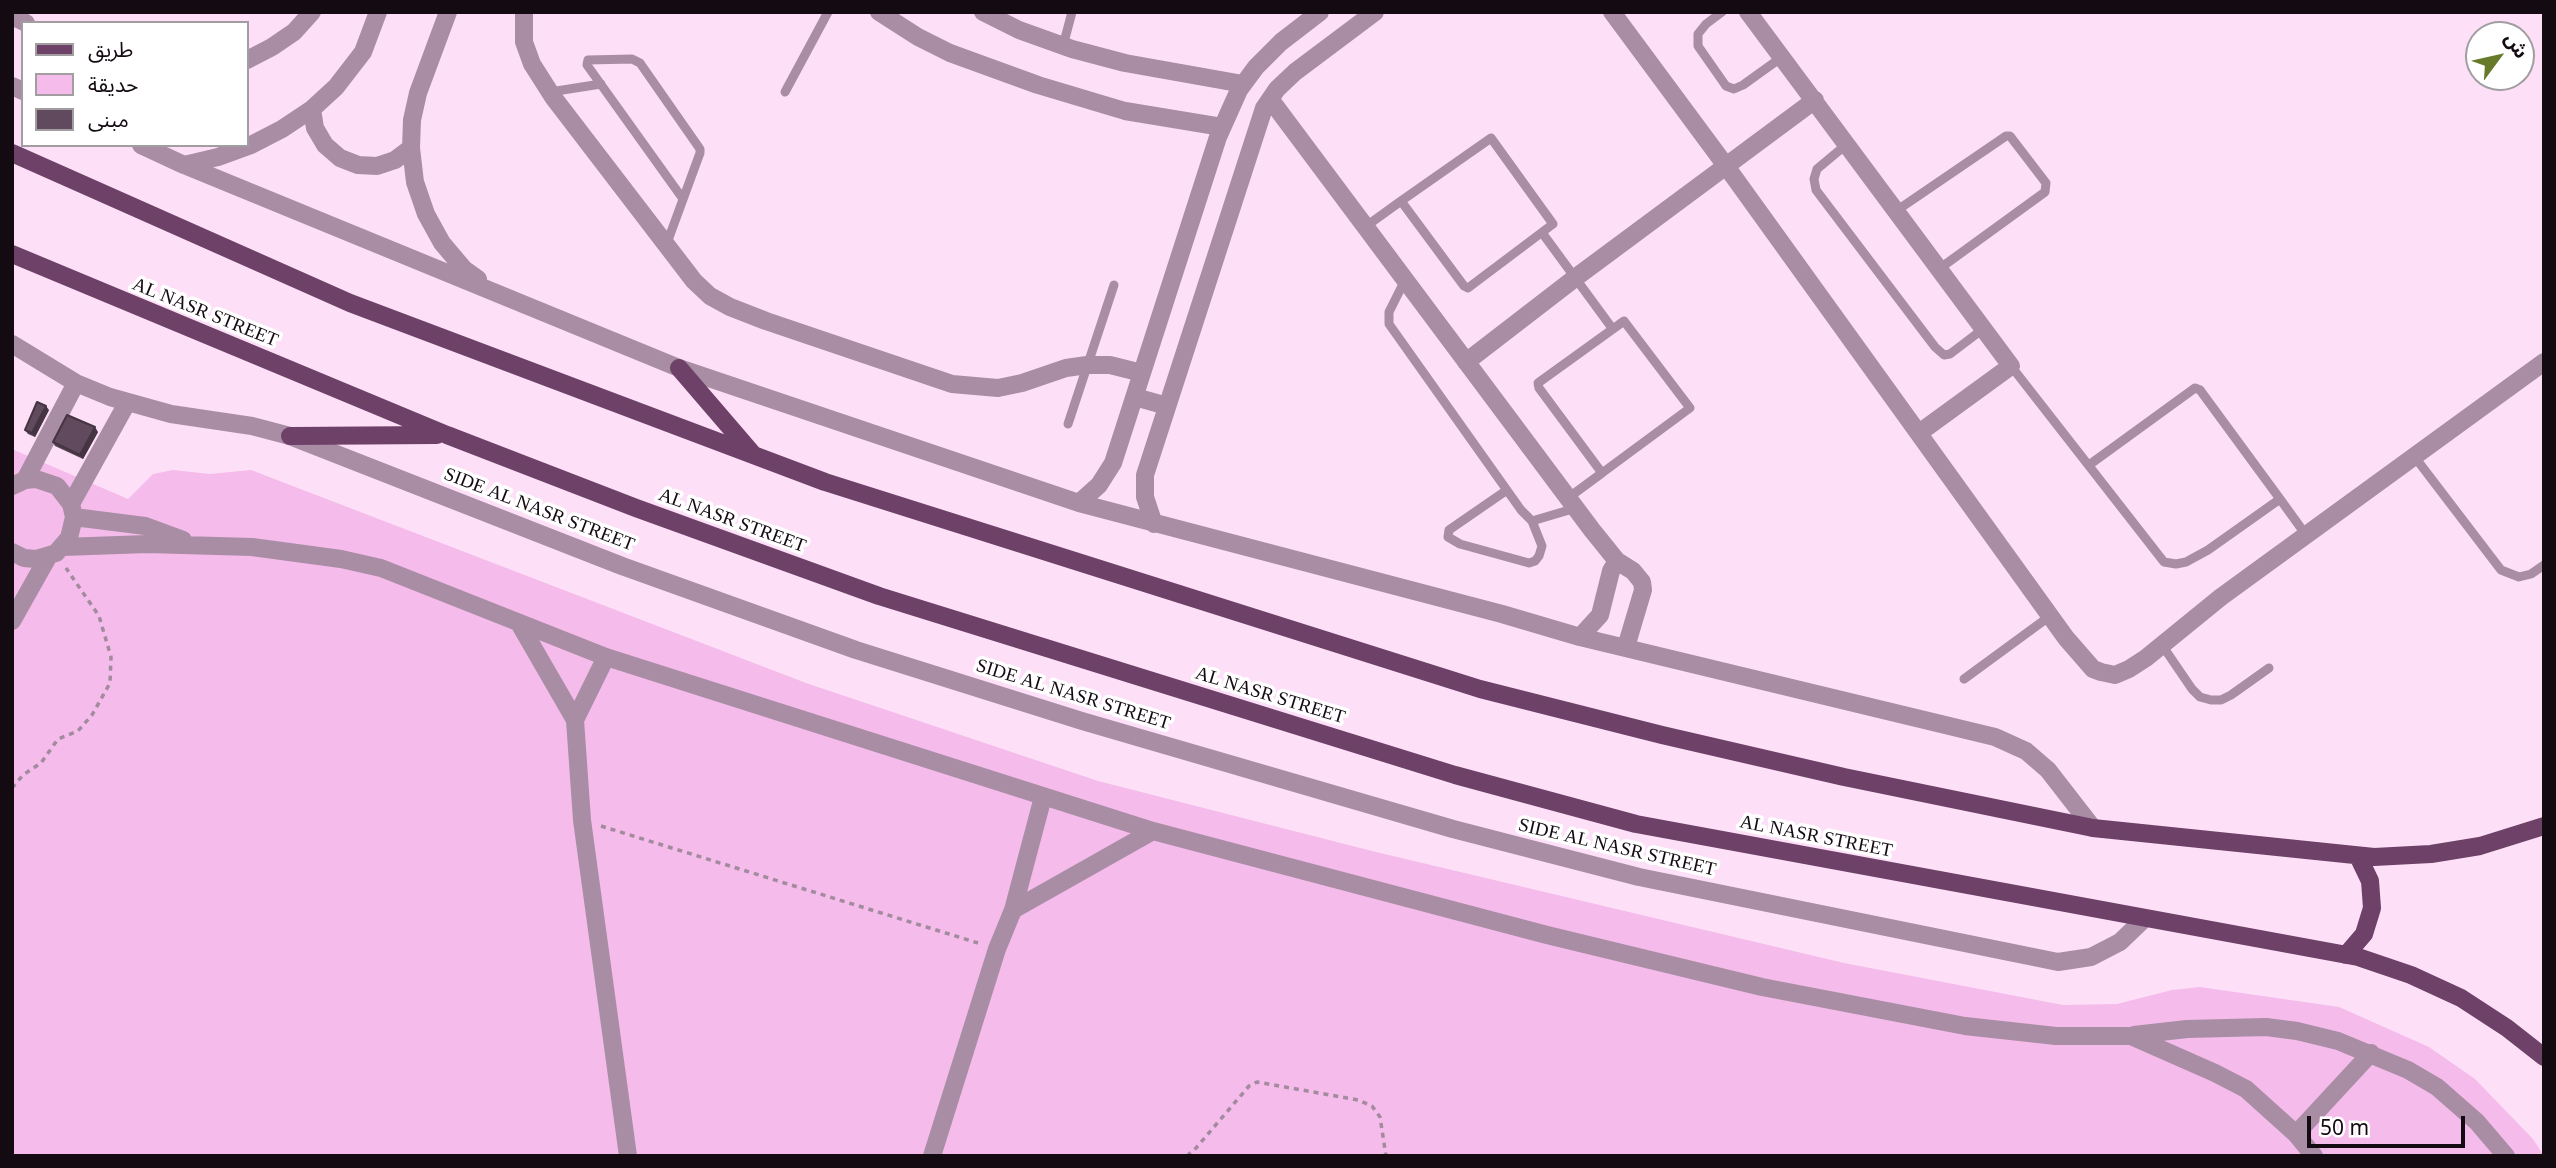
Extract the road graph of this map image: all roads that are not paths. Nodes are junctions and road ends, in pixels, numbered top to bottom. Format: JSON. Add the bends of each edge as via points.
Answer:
{"nodes":[{"id":1,"x":312,"y":12,"type":"edge"},
{"id":2,"x":378,"y":12,"type":"edge"},
{"id":3,"x":448,"y":12,"type":"edge"},
{"id":4,"x":524,"y":12,"type":"edge"},
{"id":5,"x":828,"y":12,"type":"edge"},
{"id":6,"x":879,"y":12,"type":"edge"},
{"id":7,"x":983,"y":12,"type":"edge"},
{"id":8,"x":1072,"y":12,"type":"edge"},
{"id":9,"x":1320,"y":12,"type":"edge"},
{"id":10,"x":1375,"y":12,"type":"edge"},
{"id":11,"x":1612,"y":12,"type":"edge"},
{"id":12,"x":1722,"y":12,"type":"edge"},
{"id":13,"x":1748,"y":12,"type":"edge"},
{"id":14,"x":906,"y":20,"type":"edge"},
{"id":15,"x":1063,"y":46,"type":"junction"},
{"id":16,"x":1782,"y":57,"type":"junction"},
{"id":17,"x":248,"y":59,"type":"edge"},
{"id":18,"x":601,"y":84,"type":"junction"},
{"id":19,"x":1243,"y":84,"type":"junction"},
{"id":20,"x":550,"y":92,"type":"junction"},
{"id":21,"x":785,"y":92,"type":"dead end"},
{"id":22,"x":1270,"y":99,"type":"junction"},
{"id":23,"x":1815,"y":100,"type":"junction"},
{"id":24,"x":312,"y":109,"type":"junction"},
{"id":25,"x":1222,"y":127,"type":"junction"},
{"id":26,"x":1847,"y":144,"type":"junction"},
{"id":27,"x":248,"y":146,"type":"edge"},
{"id":28,"x":145,"y":147,"type":"edge"},
{"id":29,"x":246,"y":147,"type":"edge"},
{"id":30,"x":411,"y":148,"type":"junction"},
{"id":31,"x":12,"y":153,"type":"edge"},
{"id":32,"x":184,"y":165,"type":"junction"},
{"id":33,"x":1726,"y":166,"type":"junction"},
{"id":34,"x":683,"y":199,"type":"junction"},
{"id":35,"x":1401,"y":201,"type":"junction"},
{"id":36,"x":1896,"y":211,"type":"junction"},
{"id":37,"x":1365,"y":227,"type":"junction"},
{"id":38,"x":1543,"y":234,"type":"junction"},
{"id":39,"x":666,"y":244,"type":"junction"},
{"id":40,"x":12,"y":254,"type":"edge"},
{"id":41,"x":1939,"y":269,"type":"junction"},
{"id":42,"x":1575,"y":278,"type":"junction"},
{"id":43,"x":1405,"y":280,"type":"junction"},
{"id":44,"x":1114,"y":285,"type":"dead end"},
{"id":45,"x":492,"y":290,"type":"junction"},
{"id":46,"x":1612,"y":328,"type":"junction"},
{"id":47,"x":1983,"y":329,"type":"junction"},
{"id":48,"x":12,"y":344,"type":"edge"},
{"id":49,"x":1466,"y":362,"type":"junction"},
{"id":50,"x":2544,"y":362,"type":"edge"},
{"id":51,"x":1087,"y":365,"type":"junction"},
{"id":52,"x":2011,"y":366,"type":"junction"},
{"id":53,"x":679,"y":368,"type":"junction"},
{"id":54,"x":1142,"y":373,"type":"junction"},
{"id":55,"x":76,"y":383,"type":"junction"},
{"id":56,"x":1135,"y":397,"type":"junction"},
{"id":57,"x":127,"y":403,"type":"junction"},
{"id":58,"x":1167,"y":406,"type":"junction"},
{"id":59,"x":1068,"y":424,"type":"dead end"},
{"id":60,"x":1919,"y":433,"type":"junction"},
{"id":61,"x":447,"y":435,"type":"junction"},
{"id":62,"x":290,"y":436,"type":"junction"},
{"id":63,"x":754,"y":455,"type":"junction"},
{"id":64,"x":2414,"y":456,"type":"junction"},
{"id":65,"x":2089,"y":465,"type":"junction"},
{"id":66,"x":1602,"y":473,"type":"junction"},
{"id":67,"x":19,"y":483,"type":"edge"},
{"id":68,"x":1507,"y":490,"type":"junction"},
{"id":69,"x":2280,"y":499,"type":"junction"},
{"id":70,"x":1079,"y":503,"type":"junction"},
{"id":71,"x":1572,"y":503,"type":"junction"},
{"id":72,"x":72,"y":510,"type":"junction"},
{"id":73,"x":1532,"y":521,"type":"junction"},
{"id":74,"x":1154,"y":524,"type":"junction"},
{"id":75,"x":2306,"y":535,"type":"junction"},
{"id":76,"x":196,"y":545,"type":"junction"},
{"id":77,"x":12,"y":552,"type":"edge"},
{"id":78,"x":56,"y":552,"type":"junction"},
{"id":79,"x":1617,"y":561,"type":"junction"},
{"id":80,"x":2544,"y":565,"type":"edge"},
{"id":81,"x":2050,"y":616,"type":"junction"},
{"id":82,"x":12,"y":621,"type":"edge"},
{"id":83,"x":519,"y":623,"type":"junction"},
{"id":84,"x":1580,"y":637,"type":"junction"},
{"id":85,"x":2162,"y":645,"type":"junction"},
{"id":86,"x":1626,"y":647,"type":"junction"},
{"id":87,"x":606,"y":657,"type":"junction"},
{"id":88,"x":2269,"y":668,"type":"dead end"},
{"id":89,"x":1964,"y":679,"type":"dead end"},
{"id":90,"x":575,"y":720,"type":"junction"},
{"id":91,"x":1043,"y":797,"type":"junction"},
{"id":92,"x":2544,"y":826,"type":"edge"},
{"id":93,"x":2093,"y":828,"type":"junction"},
{"id":94,"x":1153,"y":831,"type":"junction"},
{"id":95,"x":2358,"y":856,"type":"junction"},
{"id":96,"x":1013,"y":909,"type":"junction"},
{"id":97,"x":2144,"y":919,"type":"junction"},
{"id":98,"x":2346,"y":955,"type":"junction"},
{"id":99,"x":2131,"y":1036,"type":"junction"},
{"id":100,"x":2371,"y":1053,"type":"junction"},
{"id":101,"x":2544,"y":1057,"type":"edge"},
{"id":102,"x":2296,"y":1134,"type":"junction"},
{"id":103,"x":628,"y":1156,"type":"edge"},
{"id":104,"x":932,"y":1156,"type":"edge"},
{"id":105,"x":2314,"y":1156,"type":"edge"},
{"id":106,"x":2506,"y":1156,"type":"edge"}],
"edges":[{"from":1,"to":17,"type":"street","via":[[294,32]]},
{"from":2,"to":24,"type":"street","via":[[363,52],[337,87]]},
{"from":3,"to":30,"type":"street","via":[[418,93]]},
{"from":4,"to":20,"type":"street","via":[[524,42]]},
{"from":5,"to":21,"type":"lane"},
{"from":6,"to":14,"type":"street"},
{"from":7,"to":15,"type":"street"},
{"from":8,"to":15,"type":"lane"},
{"from":9,"to":19,"type":"street","via":[[1281,42]]},
{"from":10,"to":22,"type":"street","via":[[1295,72]]},
{"from":11,"to":33,"type":"street"},
{"from":12,"to":16,"type":"lane","via":[[1698,34],[1698,46],[1726,86],[1743,85]]},
{"from":13,"to":16,"type":"street"},
{"from":14,"to":25,"type":"street","via":[[950,53],[1089,102]]},
{"from":15,"to":19,"type":"street","via":[[1125,63]]},
{"from":16,"to":23,"type":"street"},
{"from":18,"to":20,"type":"lane"},
{"from":18,"to":34,"type":"lane"},
{"from":18,"to":34,"type":"lane","via":[[588,60],[640,62],[700,149]]},
{"from":19,"to":25,"type":"street"},
{"from":20,"to":39,"type":"street"},
{"from":22,"to":37,"type":"street"},
{"from":22,"to":58,"type":"street"},
{"from":23,"to":26,"type":"street"},
{"from":23,"to":33,"type":"street"},
{"from":24,"to":27,"type":"street"},
{"from":24,"to":30,"type":"street","via":[[315,128],[340,158],[377,166]]},
{"from":25,"to":54,"type":"street"},
{"from":26,"to":36,"type":"street"},
{"from":26,"to":47,"type":"lane","via":[[1817,169],[1816,190],[1944,355]]},
{"from":28,"to":32,"type":"street"},
{"from":29,"to":32,"type":"street"},
{"from":30,"to":45,"type":"street","via":[[415,182],[442,243],[464,269]]},
{"from":31,"to":63,"type":"main road","via":[[350,303]]},
{"from":32,"to":45,"type":"street"},
{"from":33,"to":42,"type":"street"},
{"from":33,"to":60,"type":"street"},
{"from":34,"to":39,"type":"lane"},
{"from":35,"to":37,"type":"lane"},
{"from":35,"to":38,"type":"lane","via":[[1468,288]]},
{"from":35,"to":38,"type":"lane","via":[[1491,138],[1552,219]]},
{"from":36,"to":41,"type":"street"},
{"from":36,"to":41,"type":"lane","via":[[2006,136],[2046,183],[2045,192]]},
{"from":37,"to":43,"type":"street"},
{"from":38,"to":42,"type":"lane"},
{"from":39,"to":51,"type":"street","via":[[694,281],[730,307],[952,384],[998,388]]},
{"from":40,"to":61,"type":"main road","name":"AL NASR STREET"},
{"from":41,"to":47,"type":"street"},
{"from":42,"to":46,"type":"lane"},
{"from":42,"to":49,"type":"street"},
{"from":43,"to":49,"type":"street"},
{"from":43,"to":68,"type":"lane","via":[[1389,312],[1389,324]]},
{"from":44,"to":51,"type":"lane"},
{"from":45,"to":53,"type":"street"},
{"from":46,"to":66,"type":"lane","via":[[1538,383]]},
{"from":46,"to":66,"type":"lane","via":[[1624,321],[1628,324],[1690,408]]},
{"from":47,"to":52,"type":"street"},
{"from":48,"to":55,"type":"street","name":"SIDE AL NASR STREET"},
{"from":49,"to":71,"type":"street"},
{"from":50,"to":64,"type":"street"},
{"from":51,"to":54,"type":"street"},
{"from":51,"to":59,"type":"lane"},
{"from":52,"to":60,"type":"street"},
{"from":52,"to":65,"type":"lane"},
{"from":53,"to":63,"type":"main road"},
{"from":53,"to":70,"type":"street"},
{"from":54,"to":56,"type":"street"},
{"from":55,"to":57,"type":"street","name":"SIDE AL NASR STREET"},
{"from":55,"to":67,"type":"street"},
{"from":56,"to":58,"type":"street"},
{"from":56,"to":70,"type":"street","via":[[1113,463]]},
{"from":57,"to":62,"type":"street","name":"SIDE AL NASR STREET"},
{"from":57,"to":72,"type":"street"},
{"from":58,"to":74,"type":"street","via":[[1145,475],[1145,497]]},
{"from":60,"to":81,"type":"street"},
{"from":61,"to":62,"type":"main road"},
{"from":61,"to":97,"type":"main road","name":"AL NASR STREET","via":[[879,596],[1455,775],[1636,824]]},
{"from":62,"to":97,"type":"street","name":"SIDE AL NASR STREET","via":[[622,566],[856,650],[1453,829],[1639,877],[2058,962],[2091,957],[2120,942]]},
{"from":63,"to":93,"type":"main road","via":[[825,482],[1480,689],[1844,777]]},
{"from":64,"to":75,"type":"street"},
{"from":64,"to":80,"type":"lane","via":[[2501,570],[2519,577]]},
{"from":65,"to":69,"type":"lane","via":[[2169,564],[2186,562],[2208,550]]},
{"from":65,"to":69,"type":"lane","via":[[2195,388]]},
{"from":66,"to":71,"type":"lane"},
{"from":67,"to":72,"type":"street","via":[[36,479],[57,486]]},
{"from":68,"to":73,"type":"lane"},
{"from":68,"to":73,"type":"lane","via":[[1450,530],[1448,537],[1529,563],[1539,556],[1542,545]]},
{"from":69,"to":75,"type":"lane"},
{"from":70,"to":74,"type":"street"},
{"from":71,"to":73,"type":"lane"},
{"from":71,"to":79,"type":"street"},
{"from":72,"to":76,"type":"street","via":[[145,526]]},
{"from":72,"to":78,"type":"street","via":[[69,538]]},
{"from":74,"to":84,"type":"street"},
{"from":75,"to":85,"type":"street"},
{"from":76,"to":78,"type":"street"},
{"from":76,"to":83,"type":"street","via":[[278,550],[381,568]]},
{"from":77,"to":78,"type":"street","via":[[36,559]]},
{"from":78,"to":82,"type":"street"},
{"from":79,"to":84,"type":"street","via":[[1600,615]]},
{"from":79,"to":86,"type":"street","via":[[1633,571],[1643,590]]},
{"from":81,"to":85,"type":"street","via":[[2081,656],[2101,672],[2115,675],[2129,669]]},
{"from":81,"to":89,"type":"lane"},
{"from":83,"to":87,"type":"street"},
{"from":83,"to":90,"type":"street"},
{"from":84,"to":86,"type":"street"},
{"from":85,"to":88,"type":"lane","via":[[2192,689],[2211,700],[2231,695]]},
{"from":86,"to":93,"type":"street","via":[[1995,737],[2026,751],[2048,770]]},
{"from":87,"to":90,"type":"street"},
{"from":87,"to":91,"type":"street"},
{"from":90,"to":103,"type":"street","via":[[582,820]]},
{"from":91,"to":94,"type":"street"},
{"from":91,"to":96,"type":"street"},
{"from":92,"to":95,"type":"main road","via":[[2480,846],[2431,854]]},
{"from":93,"to":95,"type":"main road"},
{"from":94,"to":96,"type":"street"},
{"from":94,"to":99,"type":"street","via":[[1762,988],[1965,1026],[2056,1036]]},
{"from":95,"to":98,"type":"main road","via":[[2370,881],[2372,908],[2364,934]]},
{"from":96,"to":104,"type":"street"},
{"from":97,"to":98,"type":"main road","name":"AL NASR STREET"},
{"from":98,"to":101,"type":"main road","name":"AL NASR STREET","via":[[2411,975],[2460,998]]},
{"from":99,"to":100,"type":"street","via":[[2266,1027],[2338,1041]]},
{"from":99,"to":102,"type":"street","via":[[2246,1089]]},
{"from":100,"to":102,"type":"street"},
{"from":100,"to":106,"type":"street","via":[[2437,1087],[2477,1122]]},
{"from":102,"to":105,"type":"street"}]}
